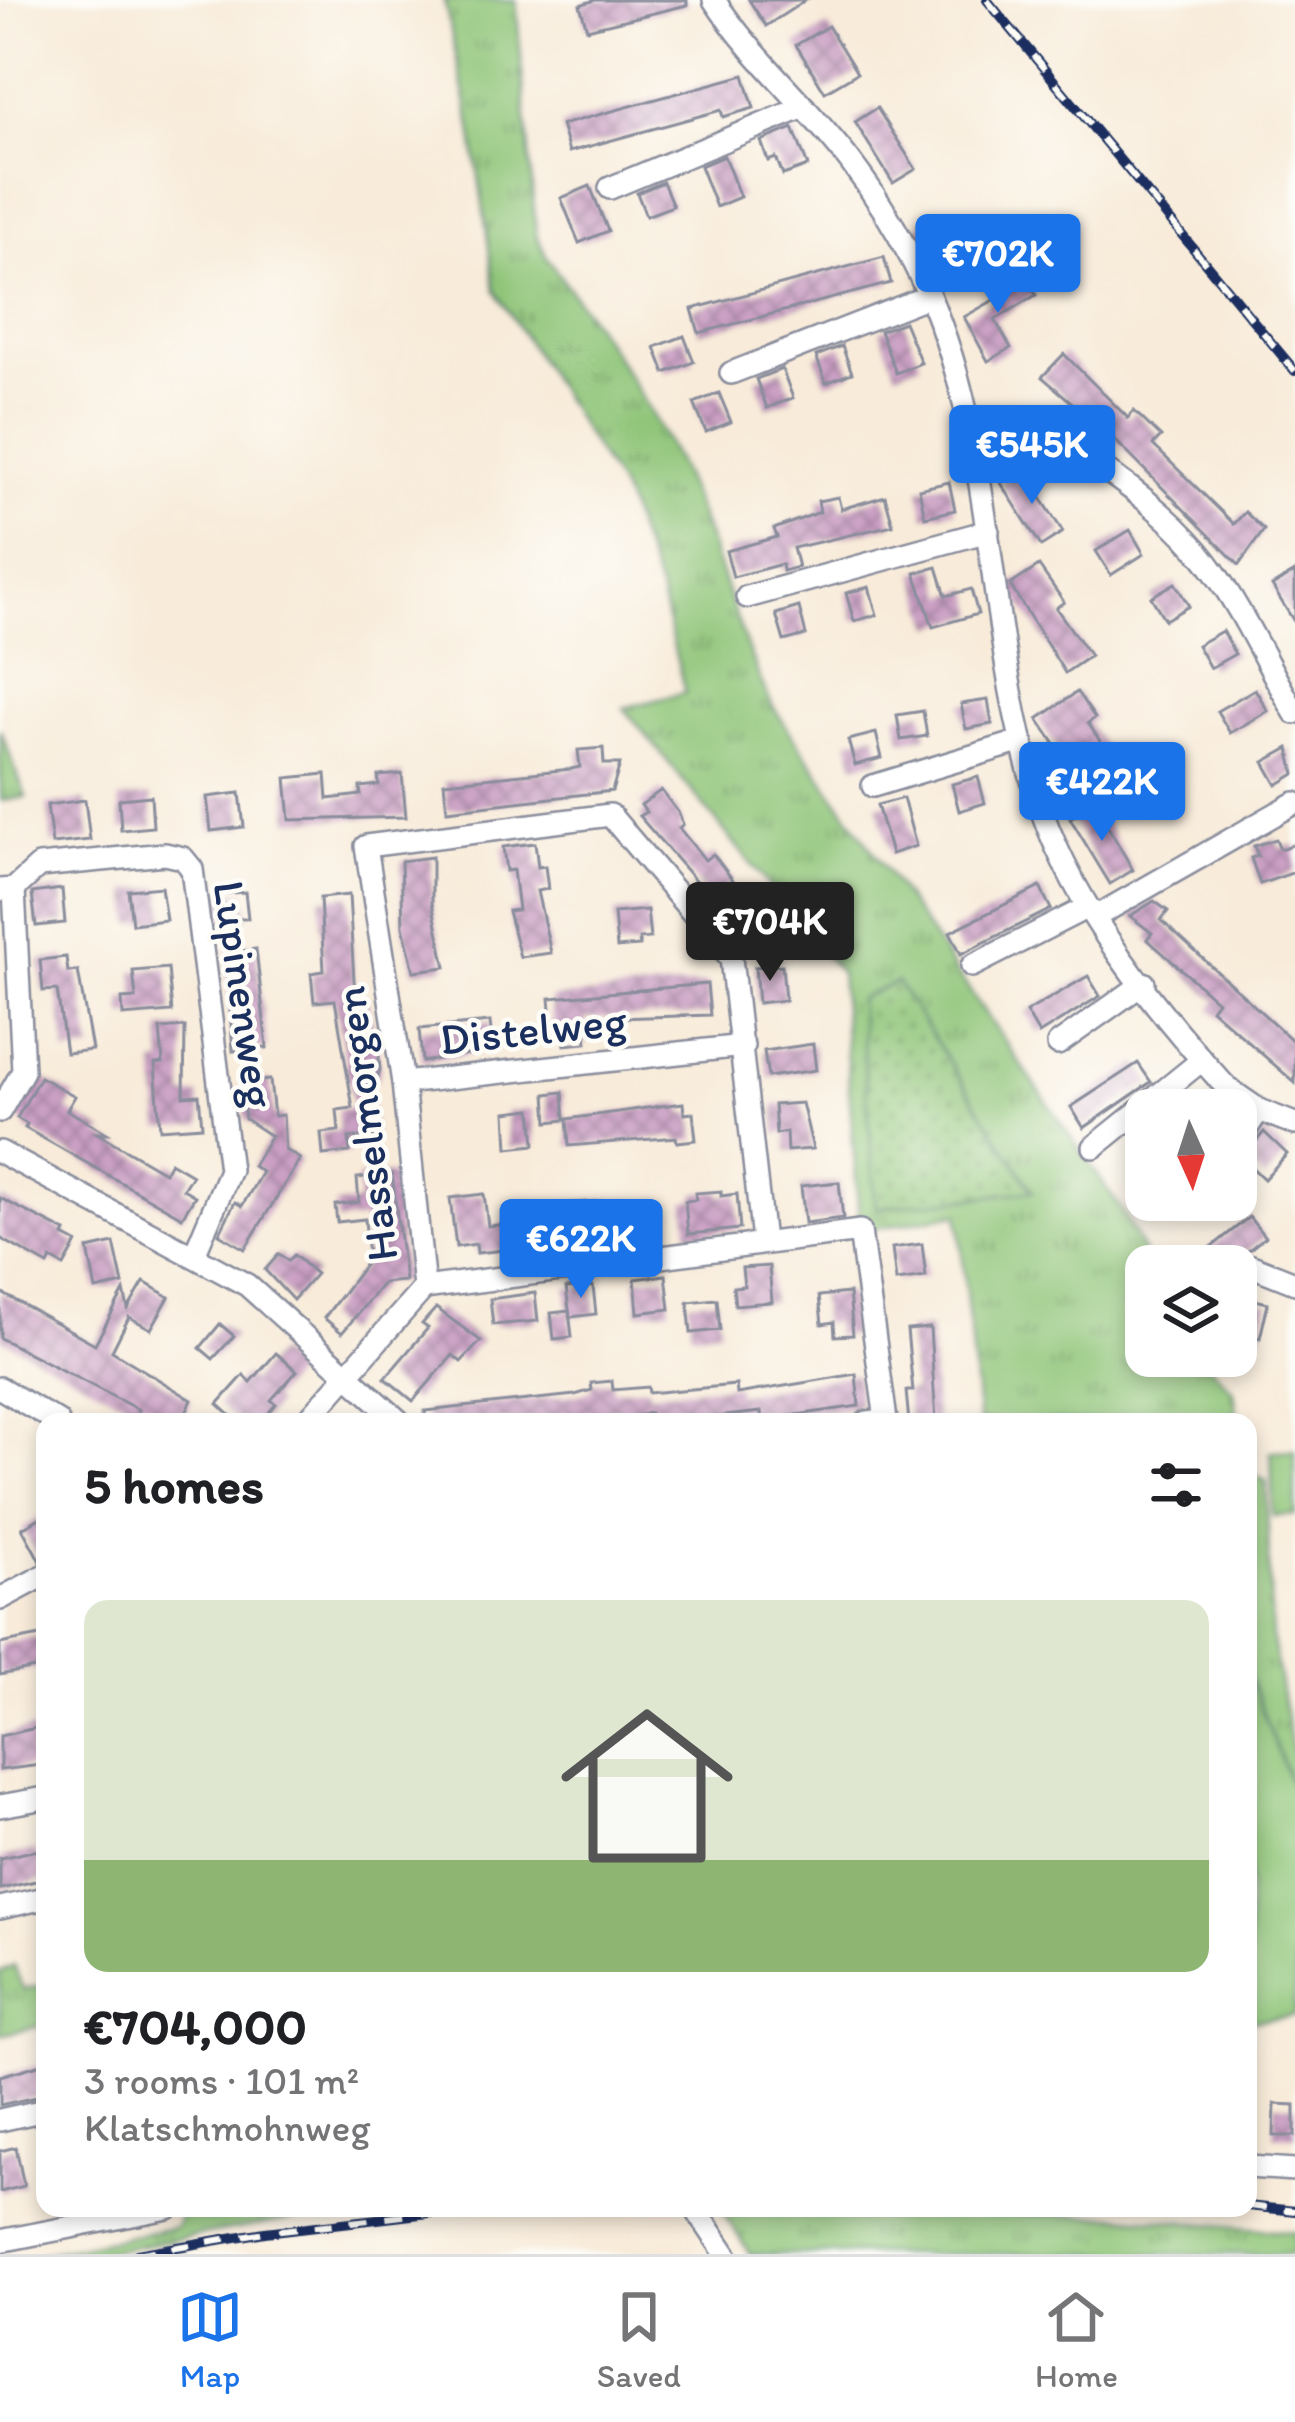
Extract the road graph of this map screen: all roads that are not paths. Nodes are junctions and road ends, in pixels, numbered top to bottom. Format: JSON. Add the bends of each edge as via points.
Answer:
{"nodes":[{"id":1,"x":714,"y":0,"type":"edge"},
{"id":2,"x":804,"y":107,"type":"junction"},
{"id":3,"x":610,"y":188,"type":"dead end"},
{"id":4,"x":929,"y":296,"type":"junction"},
{"id":5,"x":731,"y":373,"type":"dead end"},
{"id":6,"x":969,"y":419,"type":"junction"},
{"id":7,"x":988,"y":531,"type":"junction"},
{"id":8,"x":747,"y":597,"type":"dead end"},
{"id":9,"x":1295,"y":713,"type":"edge"},
{"id":10,"x":1022,"y":741,"type":"junction"},
{"id":11,"x":873,"y":786,"type":"dead end"},
{"id":12,"x":1295,"y":803,"type":"edge"},
{"id":13,"x":7,"y":889,"type":"edge"},
{"id":14,"x":1091,"y":912,"type":"junction"},
{"id":15,"x":971,"y":966,"type":"dead end"},
{"id":16,"x":1144,"y":983,"type":"junction"},
{"id":17,"x":1058,"y":1044,"type":"dead end"},
{"id":18,"x":742,"y":1046,"type":"junction"},
{"id":19,"x":1202,"y":1060,"type":"junction"},
{"id":20,"x":403,"y":1083,"type":"junction"},
{"id":21,"x":1259,"y":1110,"type":"junction"},
{"id":22,"x":0,"y":1112,"type":"edge"},
{"id":23,"x":1257,"y":1113,"type":"edge"},
{"id":24,"x":1295,"y":1124,"type":"edge"},
{"id":25,"x":1094,"y":1147,"type":"dead end"},
{"id":26,"x":0,"y":1152,"type":"edge"},
{"id":27,"x":763,"y":1241,"type":"junction"},
{"id":28,"x":194,"y":1255,"type":"junction"},
{"id":29,"x":1257,"y":1268,"type":"edge"},
{"id":30,"x":1295,"y":1282,"type":"edge"},
{"id":31,"x":424,"y":1288,"type":"junction"},
{"id":32,"x":346,"y":1375,"type":"junction"},
{"id":33,"x":0,"y":1388,"type":"edge"},
{"id":34,"x":43,"y":1413,"type":"edge"},
{"id":35,"x":314,"y":1413,"type":"edge"},
{"id":36,"x":390,"y":1413,"type":"edge"},
{"id":37,"x":885,"y":1413,"type":"edge"},
{"id":38,"x":36,"y":1580,"type":"edge"},
{"id":39,"x":0,"y":1599,"type":"edge"},
{"id":40,"x":36,"y":1800,"type":"edge"},
{"id":41,"x":0,"y":1806,"type":"edge"},
{"id":42,"x":36,"y":1900,"type":"edge"},
{"id":43,"x":0,"y":1908,"type":"edge"},
{"id":44,"x":36,"y":2112,"type":"edge"},
{"id":45,"x":0,"y":2120,"type":"edge"},
{"id":46,"x":1257,"y":2168,"type":"edge"},
{"id":47,"x":1295,"y":2170,"type":"edge"},
{"id":48,"x":122,"y":2217,"type":"edge"},
{"id":49,"x":701,"y":2217,"type":"edge"},
{"id":50,"x":0,"y":2241,"type":"edge"},
{"id":51,"x":726,"y":2254,"type":"edge"}],
"edges":[{"from":1,"to":2,"type":"street"},
{"from":2,"to":3,"type":"street"},
{"from":2,"to":4,"type":"street","via":[[850,162]]},
{"from":4,"to":5,"type":"street"},
{"from":4,"to":6,"type":"street"},
{"from":6,"to":7,"type":"street"},
{"from":6,"to":9,"type":"street","via":[[1037,431],[1165,520],[1226,587]]},
{"from":7,"to":8,"type":"street"},
{"from":7,"to":10,"type":"street"},
{"from":10,"to":11,"type":"street"},
{"from":10,"to":14,"type":"street","via":[[1052,839]]},
{"from":12,"to":14,"type":"street"},
{"from":13,"to":22,"type":"street","via":[[23,1071]]},
{"from":13,"to":28,"type":"street","name":"Lupinenweg","via":[[39,866],[165,854],[192,869],[230,1170]]},
{"from":14,"to":15,"type":"street"},
{"from":14,"to":16,"type":"street"},
{"from":16,"to":17,"type":"street"},
{"from":16,"to":19,"type":"street"},
{"from":18,"to":20,"type":"street","name":"Distelweg"},
{"from":18,"to":20,"type":"street","name":"Hasselmorgen","via":[[731,958],[610,815],[366,846]]},
{"from":18,"to":27,"type":"street"},
{"from":19,"to":21,"type":"street"},
{"from":19,"to":25,"type":"street"},
{"from":20,"to":31,"type":"street","name":"Hasselmorgen"},
{"from":21,"to":23,"type":"street"},
{"from":21,"to":24,"type":"street"},
{"from":26,"to":28,"type":"street"},
{"from":27,"to":31,"type":"street"},
{"from":27,"to":37,"type":"street","via":[[860,1232]]},
{"from":28,"to":32,"type":"street","via":[[247,1286]]},
{"from":29,"to":30,"type":"street"},
{"from":31,"to":32,"type":"street","name":"Hasselmorgen"},
{"from":32,"to":35,"type":"street","name":"Hasselmorgen"},
{"from":32,"to":36,"type":"street"},
{"from":33,"to":34,"type":"street"},
{"from":38,"to":39,"type":"street"},
{"from":40,"to":41,"type":"street"},
{"from":42,"to":43,"type":"street"},
{"from":44,"to":45,"type":"street"},
{"from":46,"to":47,"type":"street"},
{"from":48,"to":50,"type":"street"},
{"from":49,"to":51,"type":"street"}]}
